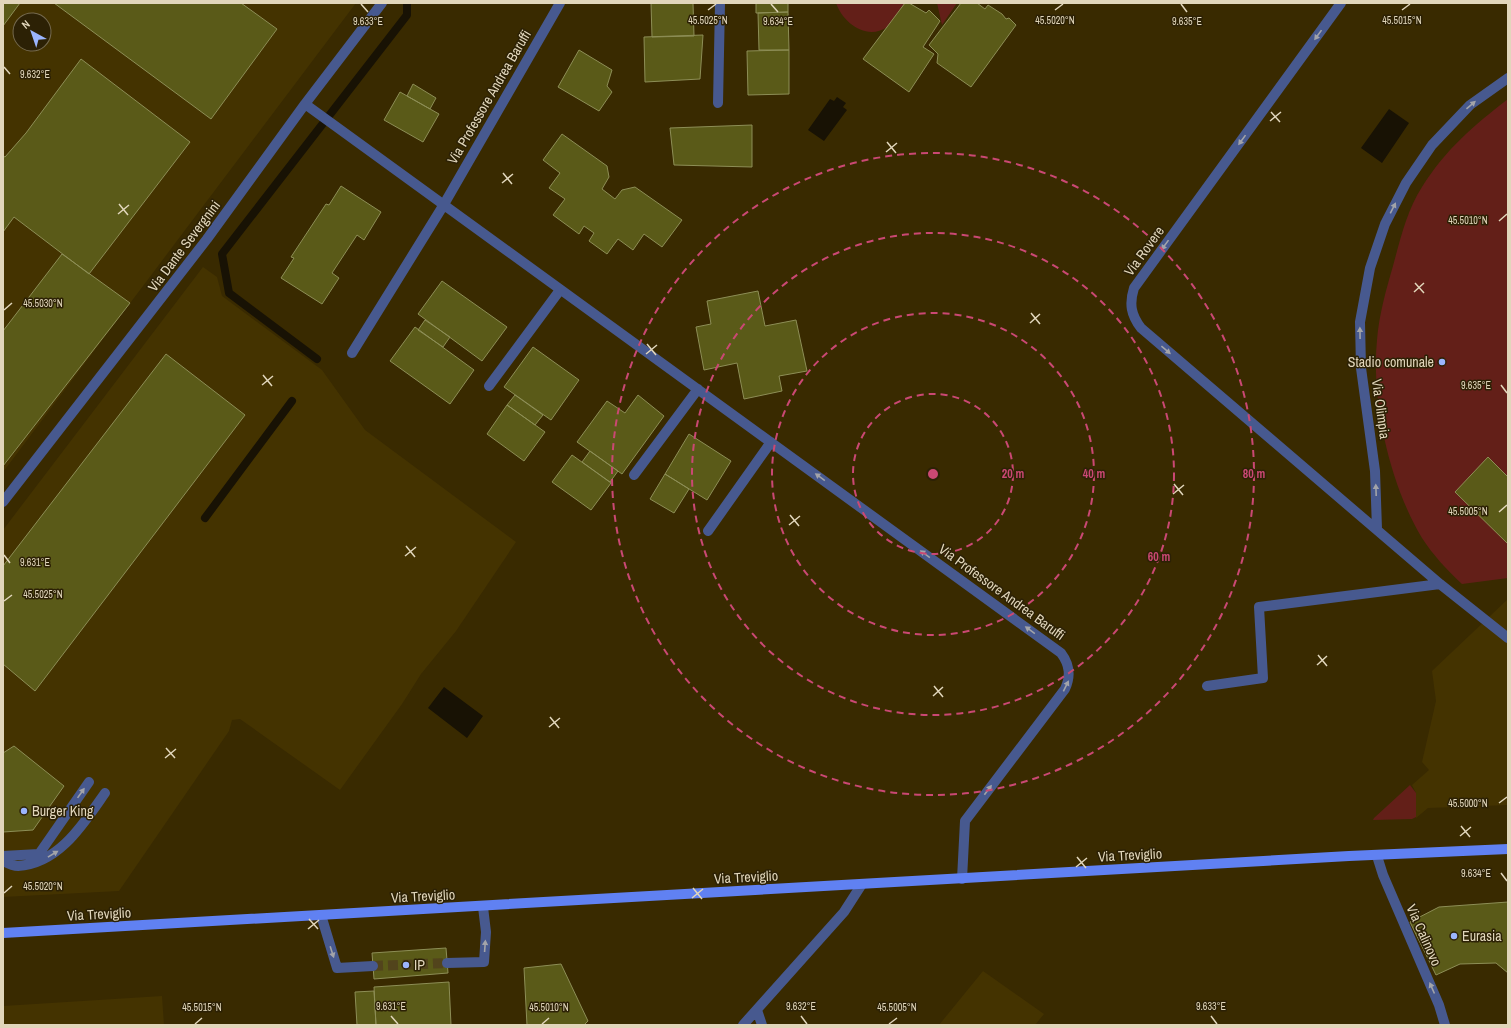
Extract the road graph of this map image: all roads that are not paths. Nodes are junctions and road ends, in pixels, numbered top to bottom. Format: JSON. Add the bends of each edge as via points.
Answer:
{"nodes":[{"id":1,"x":382,"y":3,"type":"edge"},
{"id":2,"x":560,"y":3,"type":"edge"},
{"id":3,"x":720,"y":3,"type":"edge"},
{"id":4,"x":1341,"y":3,"type":"edge"},
{"id":5,"x":1508,"y":78,"type":"edge"},
{"id":6,"x":718,"y":103,"type":"dead end"},
{"id":7,"x":305,"y":104,"type":"junction"},
{"id":8,"x":443,"y":206,"type":"junction"},
{"id":9,"x":560,"y":290,"type":"junction"},
{"id":10,"x":352,"y":353,"type":"dead end"},
{"id":11,"x":489,"y":386,"type":"dead end"},
{"id":12,"x":698,"y":389,"type":"junction"},
{"id":13,"x":772,"y":442,"type":"junction"},
{"id":14,"x":634,"y":476,"type":"dead end"},
{"id":15,"x":3,"y":502,"type":"edge"},
{"id":16,"x":1377,"y":529,"type":"junction"},
{"id":17,"x":708,"y":531,"type":"dead end"},
{"id":18,"x":1440,"y":584,"type":"junction"},
{"id":19,"x":1508,"y":638,"type":"edge"},
{"id":20,"x":1207,"y":686,"type":"dead end"},
{"id":21,"x":89,"y":782,"type":"dead end"},
{"id":22,"x":105,"y":793,"type":"dead end"},
{"id":23,"x":1508,"y":849,"type":"edge"},
{"id":24,"x":3,"y":856,"type":"edge"},
{"id":25,"x":1377,"y":856,"type":"junction"},
{"id":26,"x":3,"y":861,"type":"edge"},
{"id":27,"x":962,"y":879,"type":"junction"},
{"id":28,"x":862,"y":884,"type":"junction"},
{"id":29,"x":483,"y":907,"type":"junction"},
{"id":30,"x":321,"y":915,"type":"junction"},
{"id":31,"x":3,"y":933,"type":"edge"},
{"id":32,"x":447,"y":963,"type":"tunnel mouth"},
{"id":33,"x":373,"y":966,"type":"tunnel mouth"},
{"id":34,"x":757,"y":1010,"type":"junction"},
{"id":35,"x":743,"y":1025,"type":"edge"},
{"id":36,"x":762,"y":1025,"type":"edge"},
{"id":37,"x":1445,"y":1025,"type":"edge"}],
"edges":[{"from":1,"to":7,"type":"street","name":"Via Dante Severgnini"},
{"from":2,"to":8,"type":"street","name":"Via Professore Andrea Baruffi"},
{"from":3,"to":6,"type":"street"},
{"from":4,"to":16,"type":"street","name":"Via Rovere","one_way":true,"via":[[1134,288],[1131,309],[1134,320],[1141,328]]},
{"from":16,"to":5,"type":"street","name":"Via Olimpia","one_way":true,"via":[[1375,471],[1361,368],[1360,322],[1370,268],[1389,217],[1406,183],[1432,145],[1470,105]]},
{"from":7,"to":8,"type":"street","name":"Via Professore Andrea Baruffi"},
{"from":7,"to":15,"type":"street","name":"Via Dante Severgnini","via":[[207,240]]},
{"from":8,"to":9,"type":"street","name":"Via Professore Andrea Baruffi"},
{"from":8,"to":10,"type":"street","name":"Via Professore Andrea Baruffi"},
{"from":9,"to":11,"type":"street"},
{"from":9,"to":12,"type":"street","name":"Via Professore Andrea Baruffi"},
{"from":12,"to":13,"type":"street","name":"Via Professore Andrea Baruffi"},
{"from":12,"to":14,"type":"street"},
{"from":13,"to":17,"type":"street"},
{"from":27,"to":13,"type":"street","name":"Via Professore Andrea Baruffi","one_way":true,"via":[[965,821],[1065,689],[1070,674],[1066,660],[1061,653]]},
{"from":16,"to":18,"type":"street"},
{"from":18,"to":19,"type":"street"},
{"from":18,"to":20,"type":"street","via":[[1259,607],[1263,678]]},
{"from":24,"to":21,"type":"street","one_way":true,"via":[[39,854]]},
{"from":26,"to":22,"type":"street","one_way":true,"via":[[17,866],[42,860],[60,849],[85,822]]},
{"from":23,"to":25,"type":"main road","name":"Via Treviglio"},
{"from":25,"to":27,"type":"main road","name":"Via Treviglio"},
{"from":37,"to":25,"type":"street","name":"Via Calinovo","one_way":true},
{"from":27,"to":28,"type":"main road","name":"Via Treviglio"},
{"from":28,"to":29,"type":"main road","name":"Via Treviglio"},
{"from":28,"to":34,"type":"street","via":[[844,912]]},
{"from":29,"to":30,"type":"main road","name":"Via Treviglio"},
{"from":32,"to":29,"type":"street","one_way":true,"via":[[484,962],[486,932]]},
{"from":30,"to":31,"type":"main road","name":"Via Treviglio"},
{"from":30,"to":33,"type":"street","one_way":true,"via":[[337,968]]},
{"from":34,"to":35,"type":"street"},
{"from":34,"to":36,"type":"street"}]}
